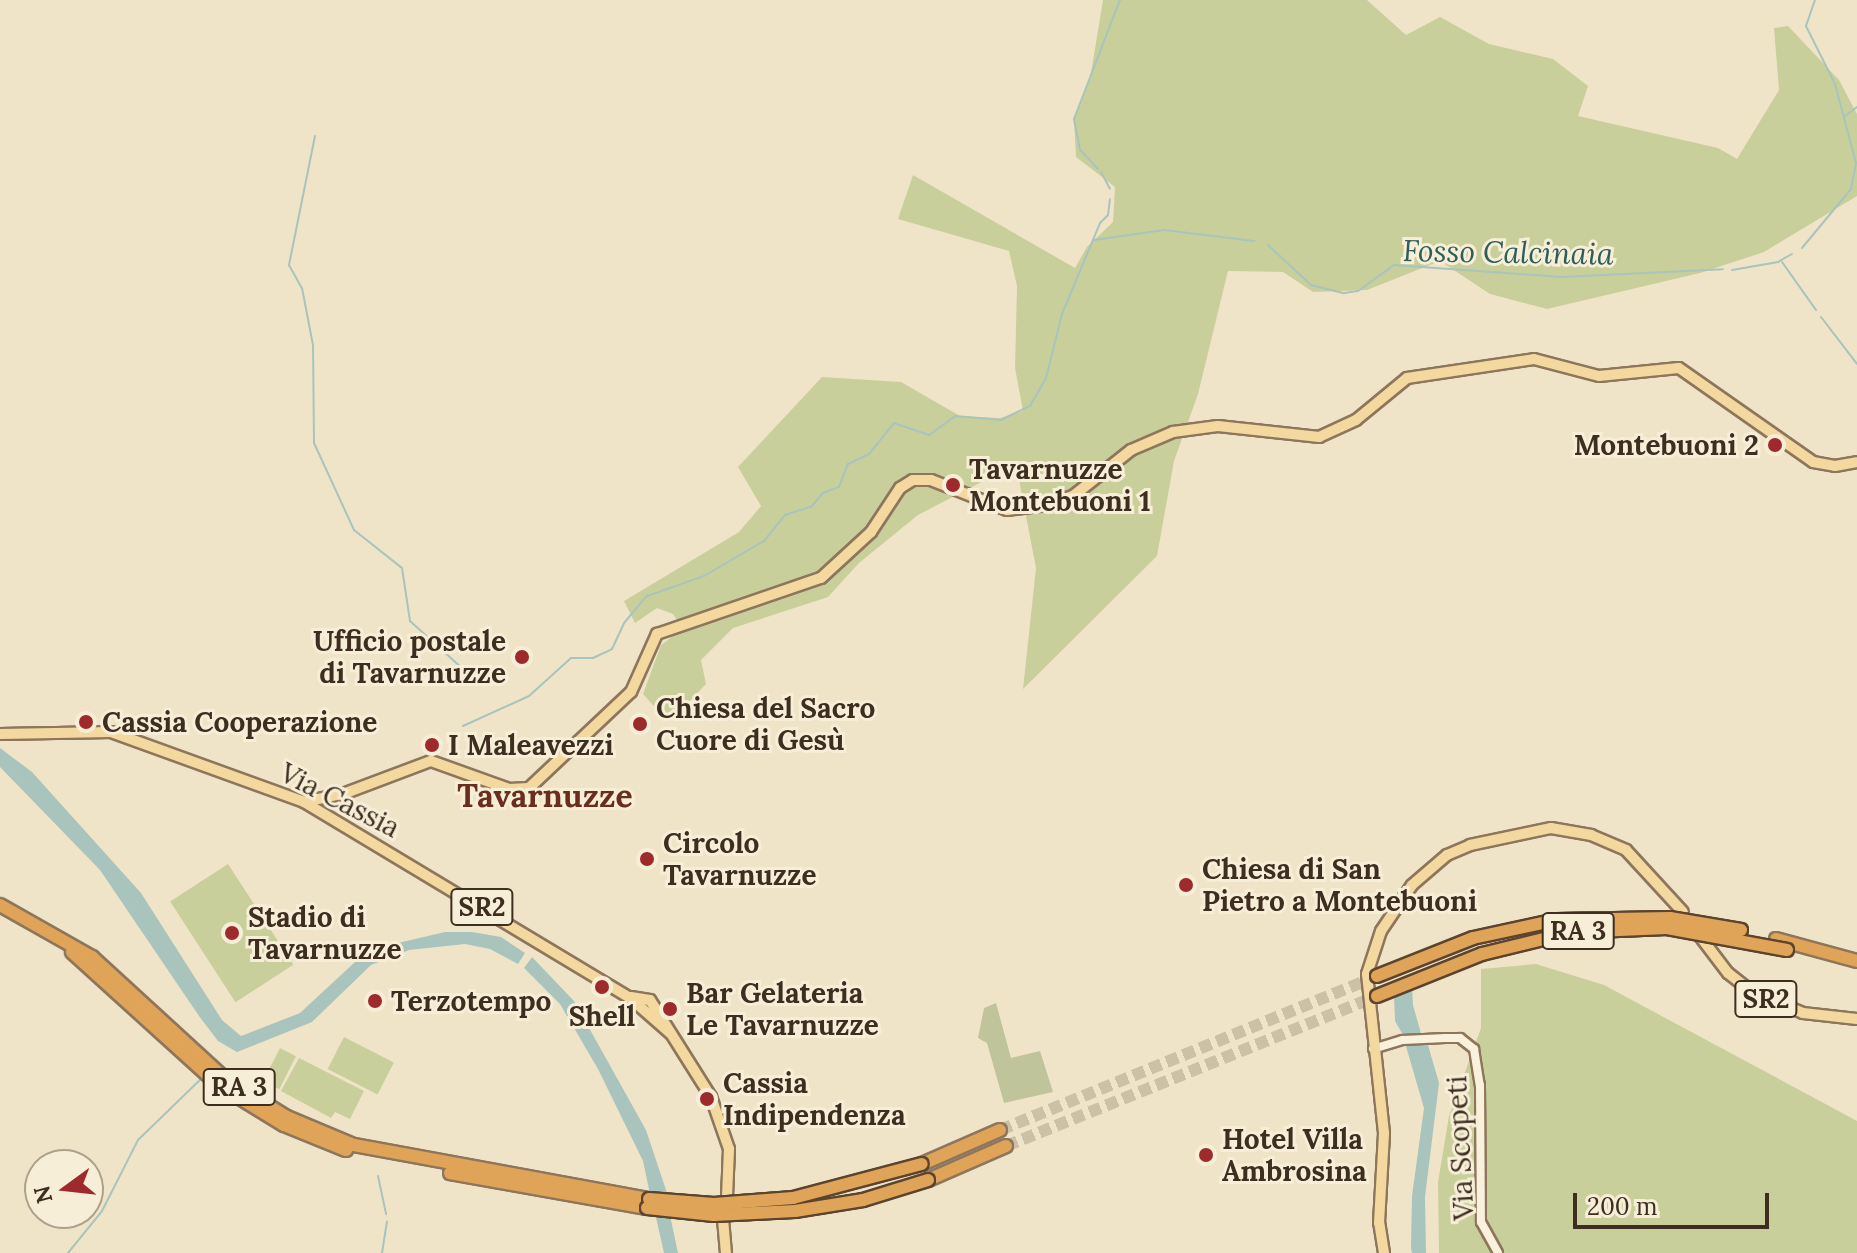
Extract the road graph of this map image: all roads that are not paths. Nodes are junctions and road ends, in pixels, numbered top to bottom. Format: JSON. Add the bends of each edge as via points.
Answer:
{"nodes":[{"id":1,"x":1857,"y":462,"type":"edge"},
{"id":2,"x":0,"y":734,"type":"edge"},
{"id":3,"x":338,"y":795,"type":"junction"},
{"id":4,"x":304,"y":802,"type":"junction"},
{"id":5,"x":321,"y":811,"type":"junction"},
{"id":6,"x":0,"y":905,"type":"edge"},
{"id":7,"x":1683,"y":912,"type":"dead end"},
{"id":8,"x":0,"y":913,"type":"edge"},
{"id":9,"x":1699,"y":935,"type":"dead end"},
{"id":10,"x":1857,"y":961,"type":"edge"},
{"id":11,"x":1857,"y":969,"type":"edge"},
{"id":12,"x":1377,"y":976,"type":"tunnel mouth"},
{"id":13,"x":1377,"y":996,"type":"tunnel mouth"},
{"id":14,"x":1857,"y":1019,"type":"edge"},
{"id":15,"x":1373,"y":1049,"type":"junction"},
{"id":16,"x":1000,"y":1130,"type":"tunnel mouth"},
{"id":17,"x":1006,"y":1146,"type":"tunnel mouth"},
{"id":18,"x":530,"y":1183,"type":"junction"},
{"id":19,"x":727,"y":1196,"type":"dead end"},
{"id":20,"x":648,"y":1204,"type":"junction"},
{"id":21,"x":723,"y":1219,"type":"dead end"},
{"id":22,"x":726,"y":1253,"type":"edge"},
{"id":23,"x":1384,"y":1253,"type":"edge"},
{"id":24,"x":1498,"y":1253,"type":"edge"}],
"edges":[{"from":1,"to":3,"type":"main road","via":[[1813,462],[1679,368],[1599,376],[1534,359],[1407,378],[1356,420],[1319,437],[1218,426],[1173,432],[1131,450],[1073,496],[1042,506],[1010,510],[931,480],[913,480],[900,488],[871,532],[821,578],[657,634],[631,692],[540,781],[521,790],[461,768],[425,762]]},
{"from":2,"to":4,"type":"main road","name":"Via Cassia","number":"SR2","via":[[111,732]]},
{"from":3,"to":4,"type":"main road"},
{"from":3,"to":5,"type":"main road"},
{"from":4,"to":5,"type":"main road","name":"Via Cassia","number":"SR2"},
{"from":5,"to":19,"type":"main road","name":"Via Cassia","number":"SR2","via":[[645,1004],[702,1080],[724,1129],[731,1159]]},
{"from":6,"to":18,"type":"highway","number":"RA 3","via":[[92,957],[224,1078],[287,1117],[354,1145]]},
{"from":7,"to":15,"type":"main road","via":[[1626,850],[1591,835],[1535,829],[1447,855],[1412,885],[1381,931],[1367,974]]},
{"from":8,"to":18,"type":"highway","number":"RA 3","via":[[75,955],[220,1086],[284,1125],[352,1152]]},
{"from":9,"to":14,"type":"main road","number":"SR2","via":[[1728,973],[1752,992],[1803,1013]]},
{"from":10,"to":12,"type":"highway","number":"RA 3","bridge":true,"via":[[1670,918],[1557,920],[1473,938]]},
{"from":11,"to":13,"type":"highway","number":"RA 3","bridge":true,"via":[[1667,928],[1581,931],[1482,954]]},
{"from":15,"to":23,"type":"main road","via":[[1384,1133],[1379,1223]]},
{"from":15,"to":24,"type":"street","name":"Via Scopeti","via":[[1408,1039],[1460,1038],[1478,1058],[1481,1222]]},
{"from":16,"to":20,"type":"highway","number":"RA 3","bridge":true,"via":[[922,1164],[793,1198]]},
{"from":17,"to":20,"type":"highway","number":"RA 3","bridge":true,"via":[[928,1180],[853,1202],[714,1215]]},
{"from":18,"to":20,"type":"highway","number":"RA 3"},
{"from":21,"to":22,"type":"main road"}]}
